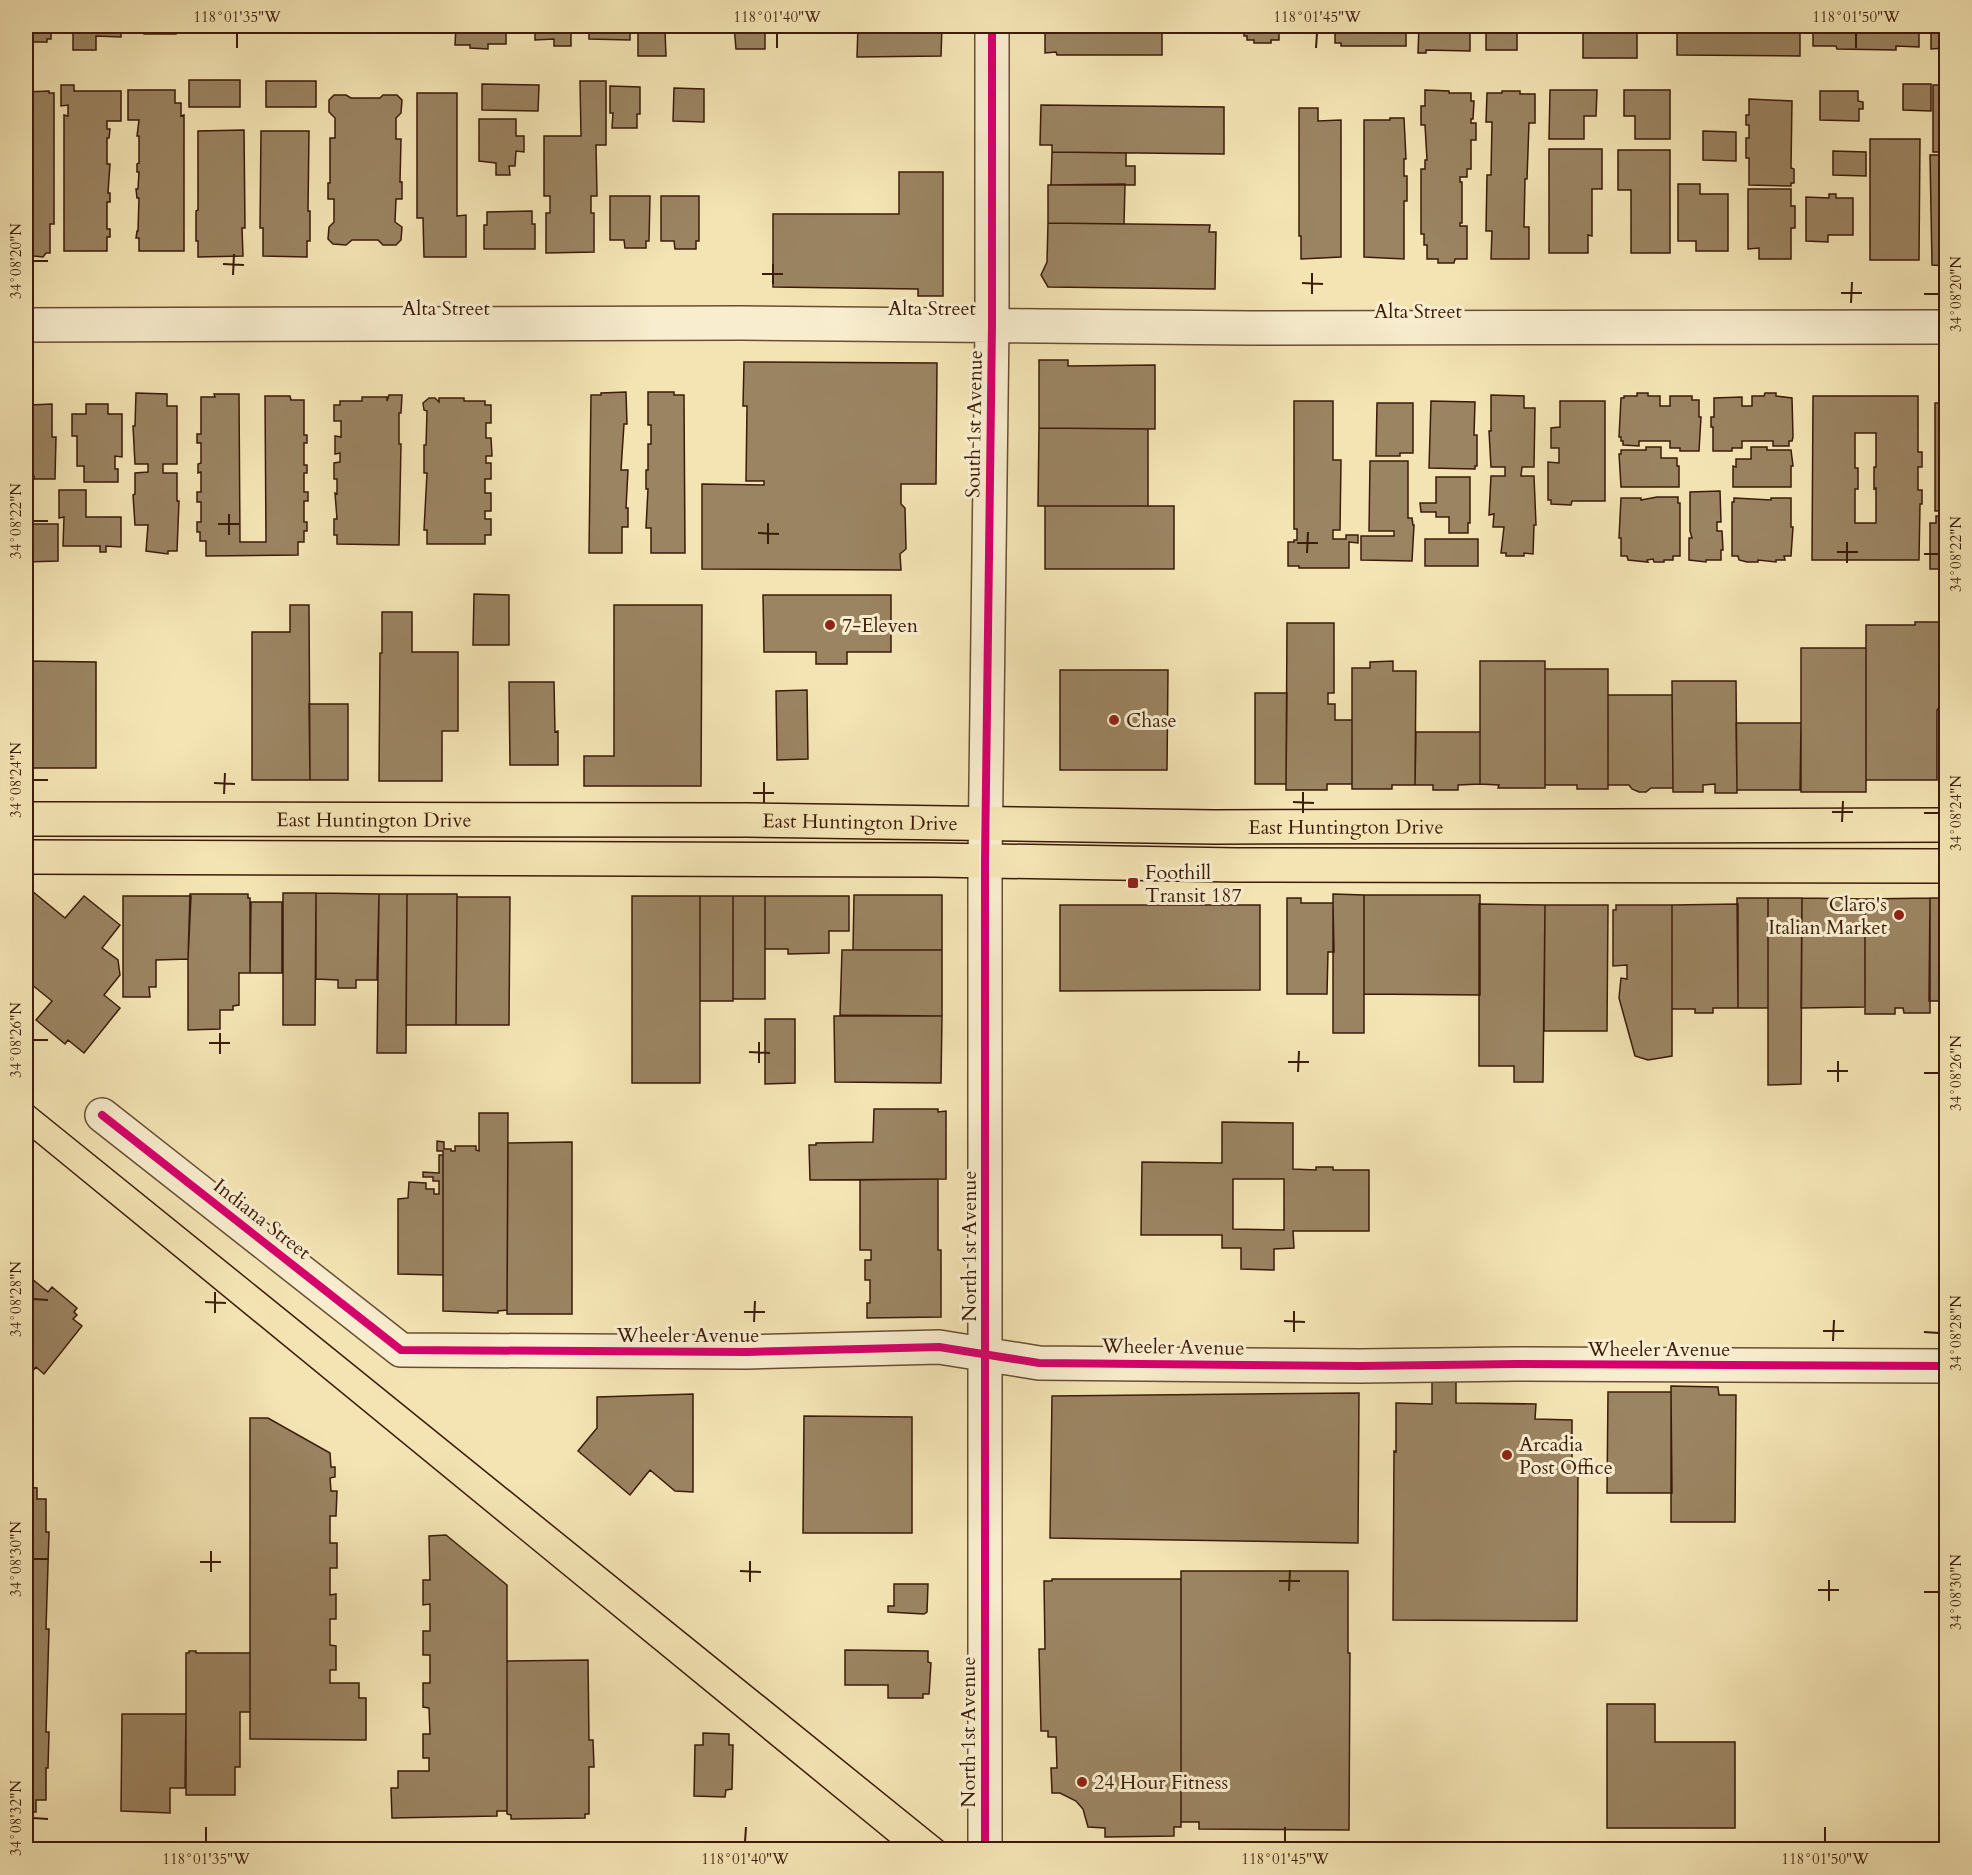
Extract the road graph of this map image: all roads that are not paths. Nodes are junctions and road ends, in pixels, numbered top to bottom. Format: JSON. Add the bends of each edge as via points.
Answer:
{"nodes":[{"id":1,"x":992,"y":26,"type":"edge"},
{"id":2,"x":26,"y":325,"type":"edge"},
{"id":3,"x":992,"y":325,"type":"junction"},
{"id":4,"x":1947,"y":327,"type":"edge"},
{"id":5,"x":26,"y":819,"type":"edge"},
{"id":6,"x":986,"y":823,"type":"junction"},
{"id":7,"x":1947,"y":825,"type":"edge"},
{"id":8,"x":26,"y":857,"type":"edge"},
{"id":9,"x":985,"y":861,"type":"junction"},
{"id":10,"x":1947,"y":866,"type":"edge"},
{"id":11,"x":102,"y":1114,"type":"dead end"},
{"id":12,"x":401,"y":1350,"type":"joint"},
{"id":13,"x":986,"y":1355,"type":"junction"},
{"id":14,"x":1947,"y":1366,"type":"edge"},
{"id":15,"x":985,"y":1850,"type":"edge"}],
"edges":[{"from":1,"to":3,"type":"street","name":"South 1st Avenue"},
{"from":2,"to":3,"type":"street","name":"Alta Street"},
{"from":3,"to":4,"type":"street","name":"Alta Street"},
{"from":3,"to":6,"type":"street","name":"South 1st Avenue"},
{"from":5,"to":6,"type":"main road","name":"East Huntington Drive"},
{"from":6,"to":7,"type":"main road","name":"East Huntington Drive","via":[[1214,827]]},
{"from":6,"to":9,"type":"street","name":"North 1st Avenue"},
{"from":8,"to":9,"type":"main road","name":"East Huntington Drive"},
{"from":9,"to":10,"type":"main road","name":"East Huntington Drive"},
{"from":9,"to":13,"type":"street","name":"North 1st Avenue"},
{"from":11,"to":12,"type":"street","name":"Indiana Street"},
{"from":12,"to":13,"type":"street","name":"Wheeler Avenue","via":[[747,1352],[939,1347]]},
{"from":13,"to":14,"type":"street","name":"Wheeler Avenue","via":[[1039,1363]]},
{"from":13,"to":15,"type":"street","name":"North 1st Avenue"}]}
